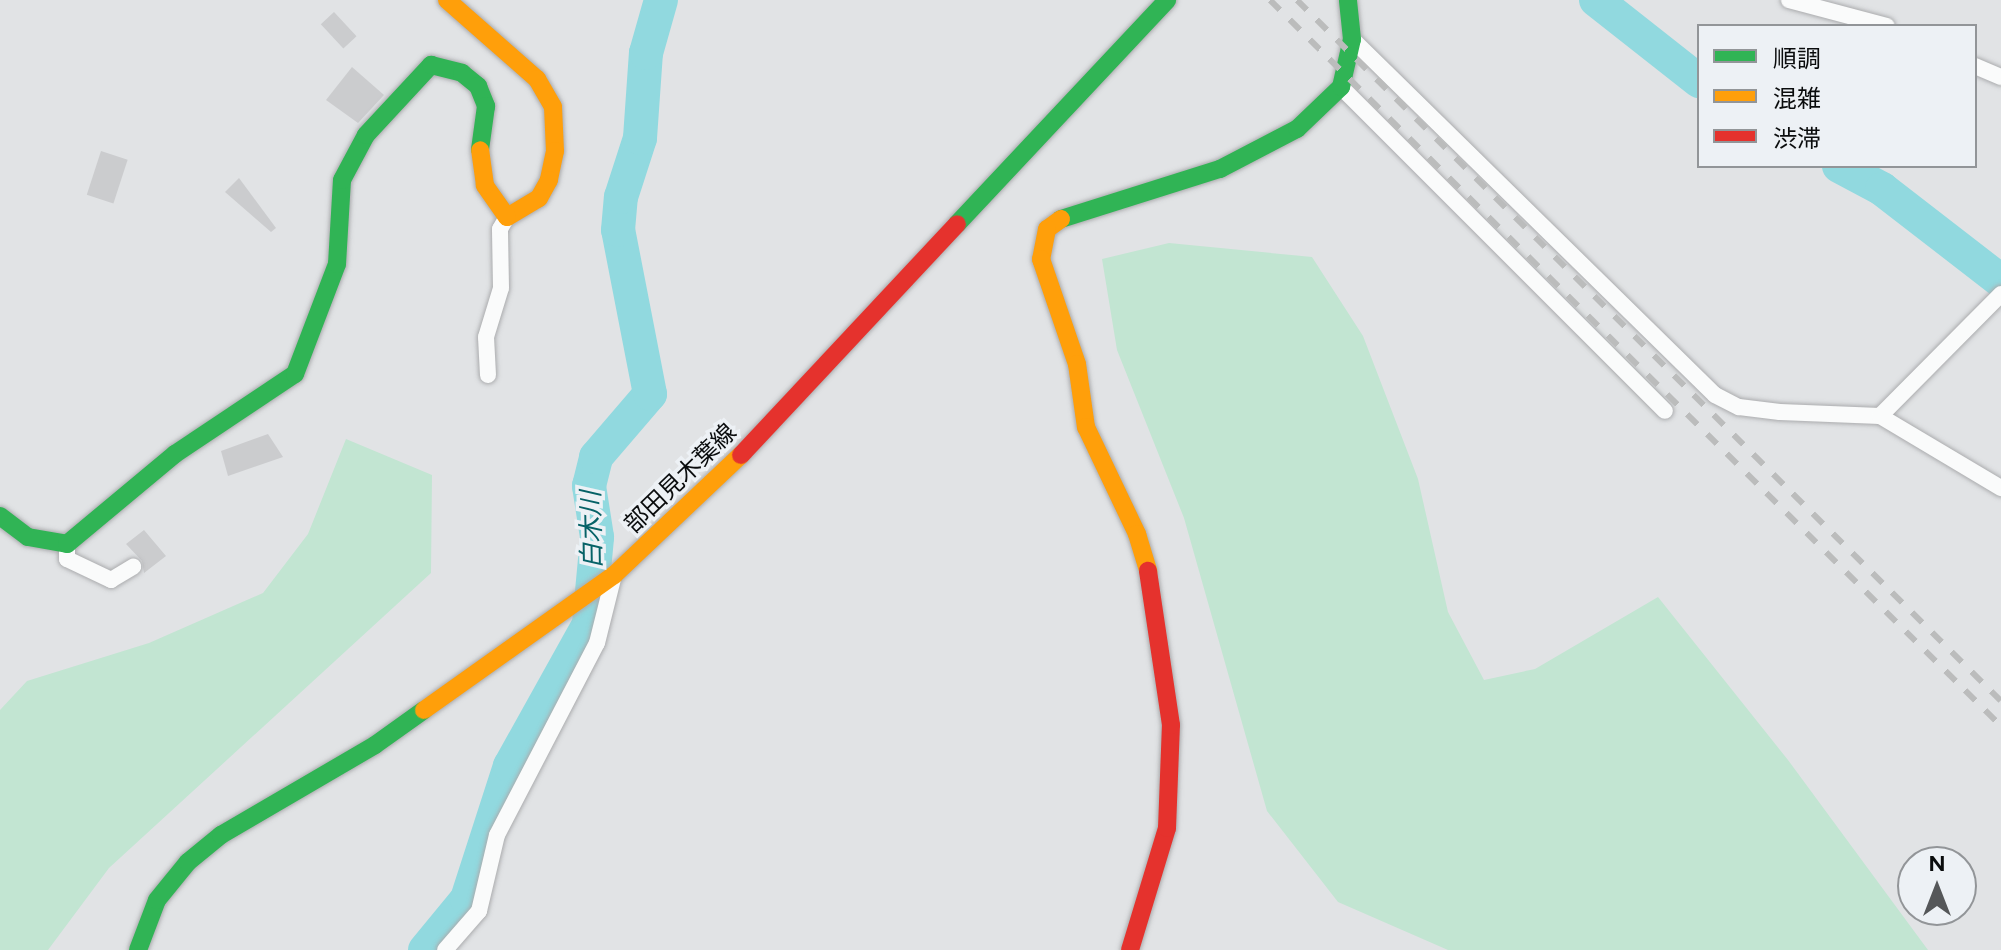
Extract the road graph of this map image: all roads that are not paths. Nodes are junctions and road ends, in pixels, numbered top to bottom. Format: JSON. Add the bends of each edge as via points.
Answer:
{"nodes":[{"id":1,"x":447,"y":0,"type":"edge"},
{"id":2,"x":1167,"y":0,"type":"edge"},
{"id":3,"x":1348,"y":0,"type":"edge"},
{"id":4,"x":1789,"y":0,"type":"edge"},
{"id":5,"x":1879,"y":24,"type":"edge"},
{"id":6,"x":1352,"y":39,"type":"junction"},
{"id":7,"x":1977,"y":67,"type":"edge"},
{"id":8,"x":2001,"y":77,"type":"edge"},
{"id":9,"x":1341,"y":87,"type":"junction"},
{"id":10,"x":507,"y":217,"type":"junction"},
{"id":11,"x":1999,"y":296,"type":"edge"},
{"id":12,"x":488,"y":375,"type":"dead end"},
{"id":13,"x":1665,"y":411,"type":"dead end"},
{"id":14,"x":1880,"y":416,"type":"junction"},
{"id":15,"x":2001,"y":488,"type":"edge"},
{"id":16,"x":0,"y":516,"type":"edge"},
{"id":17,"x":67,"y":544,"type":"junction"},
{"id":18,"x":133,"y":567,"type":"dead end"},
{"id":19,"x":608,"y":580,"type":"junction"},
{"id":20,"x":138,"y":950,"type":"edge"},
{"id":21,"x":445,"y":950,"type":"edge"},
{"id":22,"x":1130,"y":950,"type":"edge"}],
"edges":[{"from":1,"to":10,"type":"street","via":[[537,79],[553,107],[549,180],[539,198]]},
{"from":2,"to":19,"type":"street","name":"部田見木葉線","via":[[745,451]]},
{"from":3,"to":6,"type":"street"},
{"from":4,"to":5,"type":"street"},
{"from":6,"to":9,"type":"street"},
{"from":6,"to":14,"type":"street","via":[[1715,395],[1739,407]]},
{"from":7,"to":8,"type":"street"},
{"from":9,"to":13,"type":"street"},
{"from":9,"to":22,"type":"street","via":[[1297,129],[1220,169],[1066,215],[1047,229],[1041,242],[1041,259],[1077,364],[1086,427],[1137,534],[1151,580],[1171,725],[1167,828],[1158,871],[1131,932]]},
{"from":10,"to":12,"type":"street","via":[[500,229],[501,288],[486,337]]},
{"from":10,"to":17,"type":"street","via":[[485,185],[479,158],[486,106],[478,86],[462,73],[431,65],[366,135],[342,180],[337,264],[295,374],[175,454]]},
{"from":11,"to":14,"type":"street"},
{"from":14,"to":15,"type":"street"},
{"from":16,"to":17,"type":"street","via":[[28,537]]},
{"from":17,"to":18,"type":"street","via":[[67,559],[111,580]]},
{"from":19,"to":20,"type":"street","name":"部田見木葉線","via":[[375,745],[221,835],[188,862],[157,900]]},
{"from":19,"to":21,"type":"street","via":[[597,643],[497,835],[479,911]]}]}
